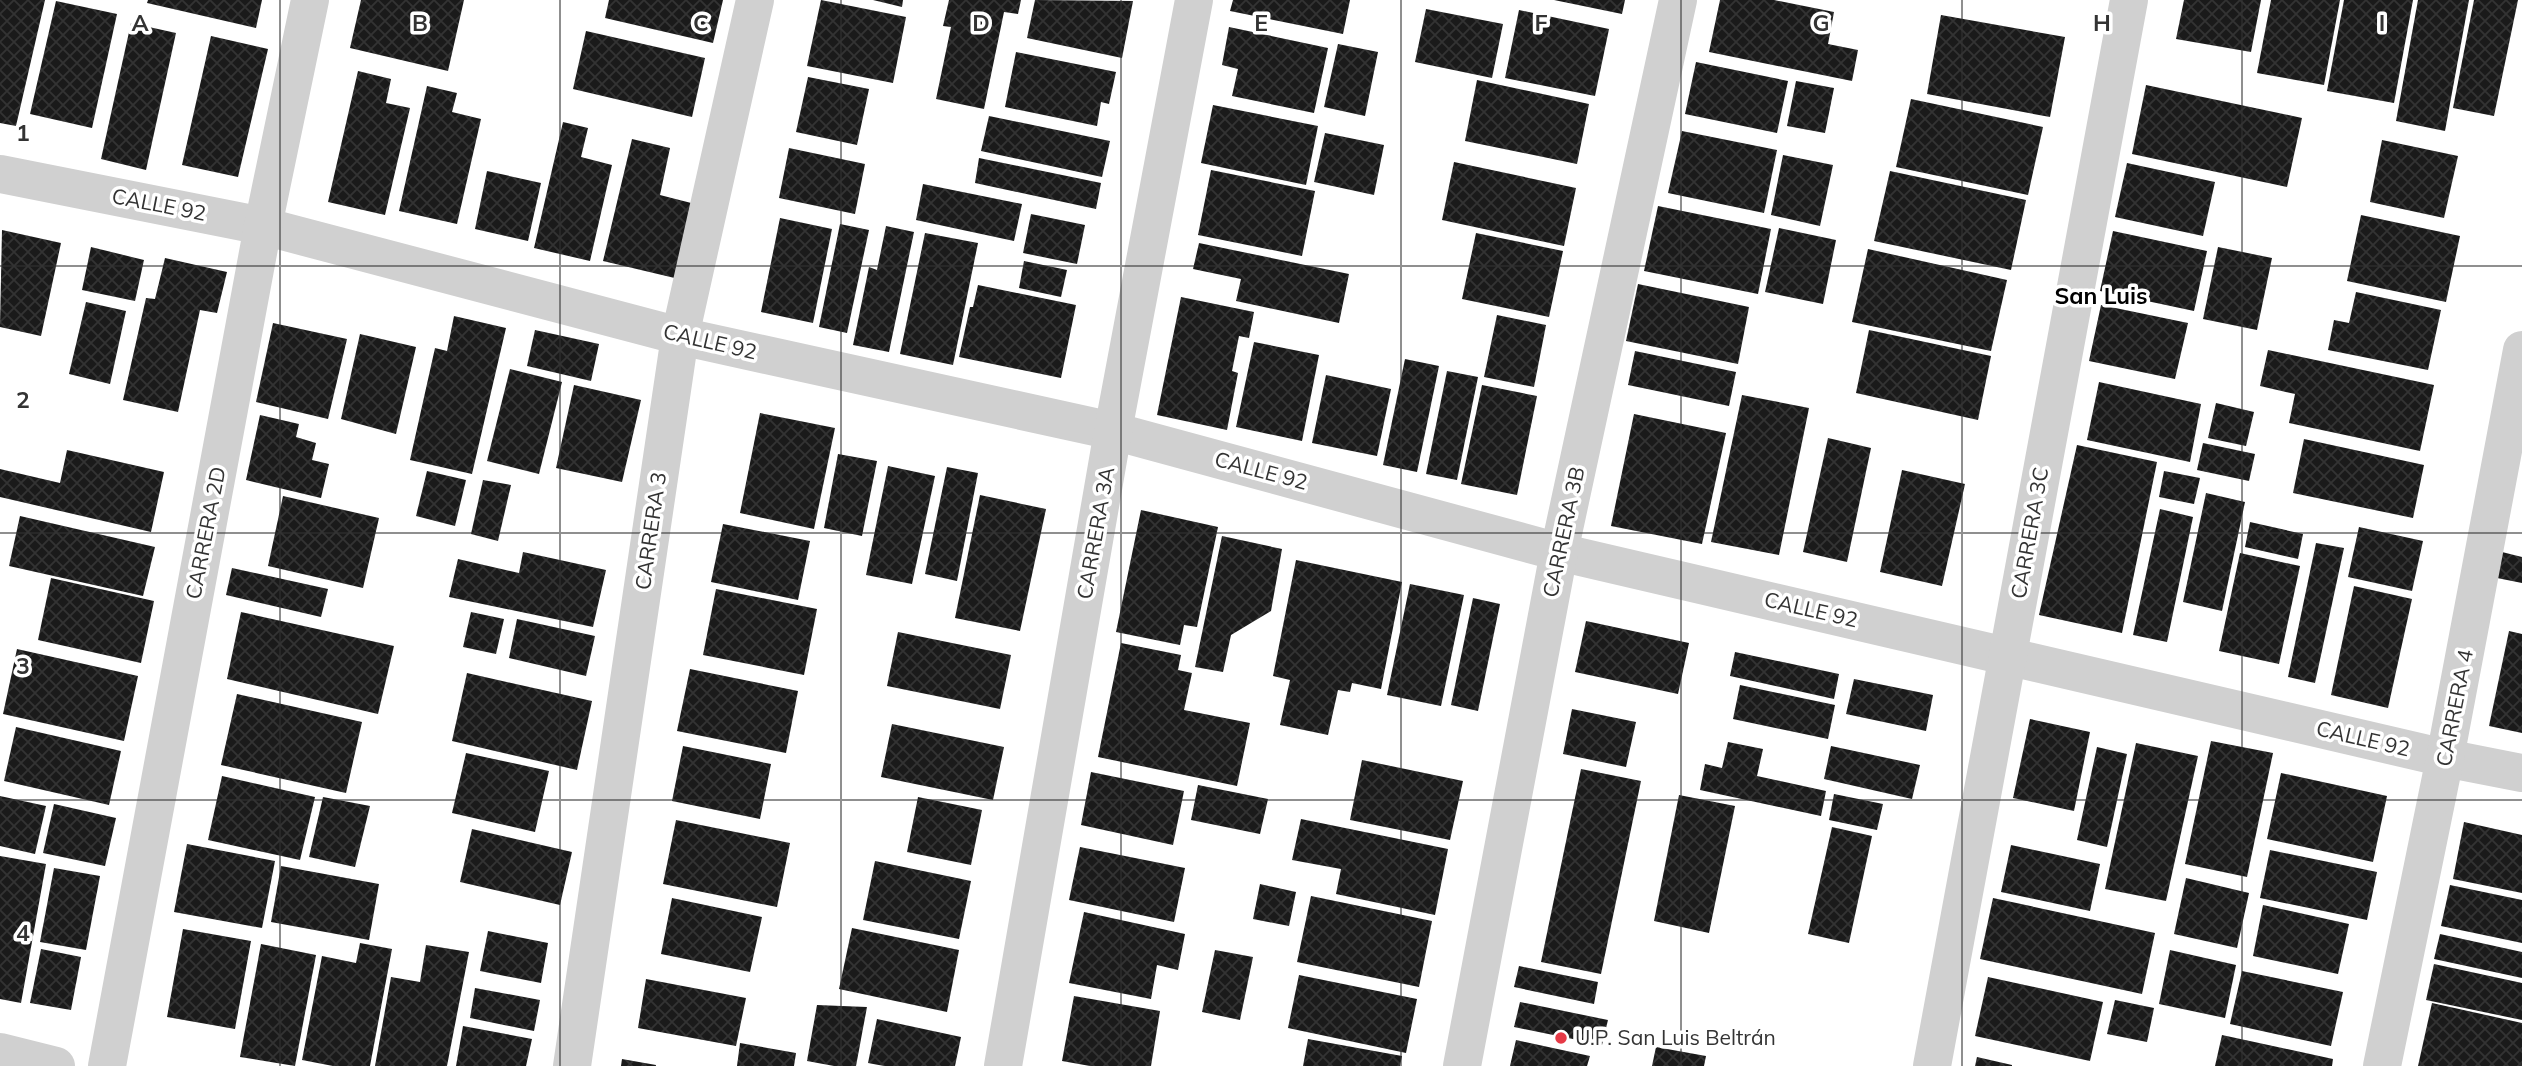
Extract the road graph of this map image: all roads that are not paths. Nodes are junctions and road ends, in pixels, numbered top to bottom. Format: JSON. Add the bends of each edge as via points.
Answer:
{"nodes":[{"id":1,"x":310,"y":0,"type":"edge"},
{"id":2,"x":755,"y":0,"type":"edge"},
{"id":3,"x":1194,"y":0,"type":"edge"},
{"id":4,"x":1678,"y":0,"type":"edge"},
{"id":5,"x":2129,"y":0,"type":"edge"},
{"id":6,"x":0,"y":174,"type":"edge"},
{"id":7,"x":264,"y":226,"type":"junction"},
{"id":8,"x":680,"y":336,"type":"junction"},
{"id":9,"x":2522,"y":350,"type":"edge"},
{"id":10,"x":1113,"y":431,"type":"junction"},
{"id":11,"x":1559,"y":552,"type":"junction"},
{"id":12,"x":2008,"y":656,"type":"junction"},
{"id":13,"x":2445,"y":758,"type":"junction"},
{"id":14,"x":2522,"y":773,"type":"edge"},
{"id":15,"x":0,"y":1052,"type":"edge"},
{"id":16,"x":57,"y":1066,"type":"edge"},
{"id":17,"x":107,"y":1066,"type":"edge"},
{"id":18,"x":572,"y":1066,"type":"edge"},
{"id":19,"x":1003,"y":1066,"type":"edge"},
{"id":20,"x":1462,"y":1066,"type":"edge"},
{"id":21,"x":1931,"y":1066,"type":"edge"},
{"id":22,"x":2382,"y":1066,"type":"edge"}],
"edges":[{"from":1,"to":7,"type":"street","name":"CARRERA 2D"},
{"from":2,"to":8,"type":"street","name":"CARRERA 3"},
{"from":3,"to":10,"type":"street","name":"CARRERA 3A"},
{"from":4,"to":11,"type":"street","name":"CARRERA 3B"},
{"from":5,"to":12,"type":"street","name":"CARRERA 3C"},
{"from":6,"to":7,"type":"street","name":"CALLE 92"},
{"from":7,"to":8,"type":"street","name":"CALLE 92"},
{"from":7,"to":17,"type":"street","name":"CARRERA 2D"},
{"from":8,"to":10,"type":"street","name":"CALLE 92"},
{"from":8,"to":18,"type":"street","name":"CARRERA 3"},
{"from":9,"to":13,"type":"street","name":"CARRERA 4"},
{"from":10,"to":11,"type":"street","name":"CALLE 92"},
{"from":10,"to":19,"type":"street","name":"CARRERA 3A"},
{"from":11,"to":12,"type":"street","name":"CALLE 92"},
{"from":11,"to":20,"type":"street","name":"CARRERA 3B"},
{"from":12,"to":13,"type":"street","name":"CALLE 92"},
{"from":12,"to":21,"type":"street","name":"CARRERA 3C"},
{"from":13,"to":14,"type":"street","name":"CALLE 92"},
{"from":13,"to":22,"type":"street","name":"CARRERA 4"},
{"from":15,"to":16,"type":"street"}]}
